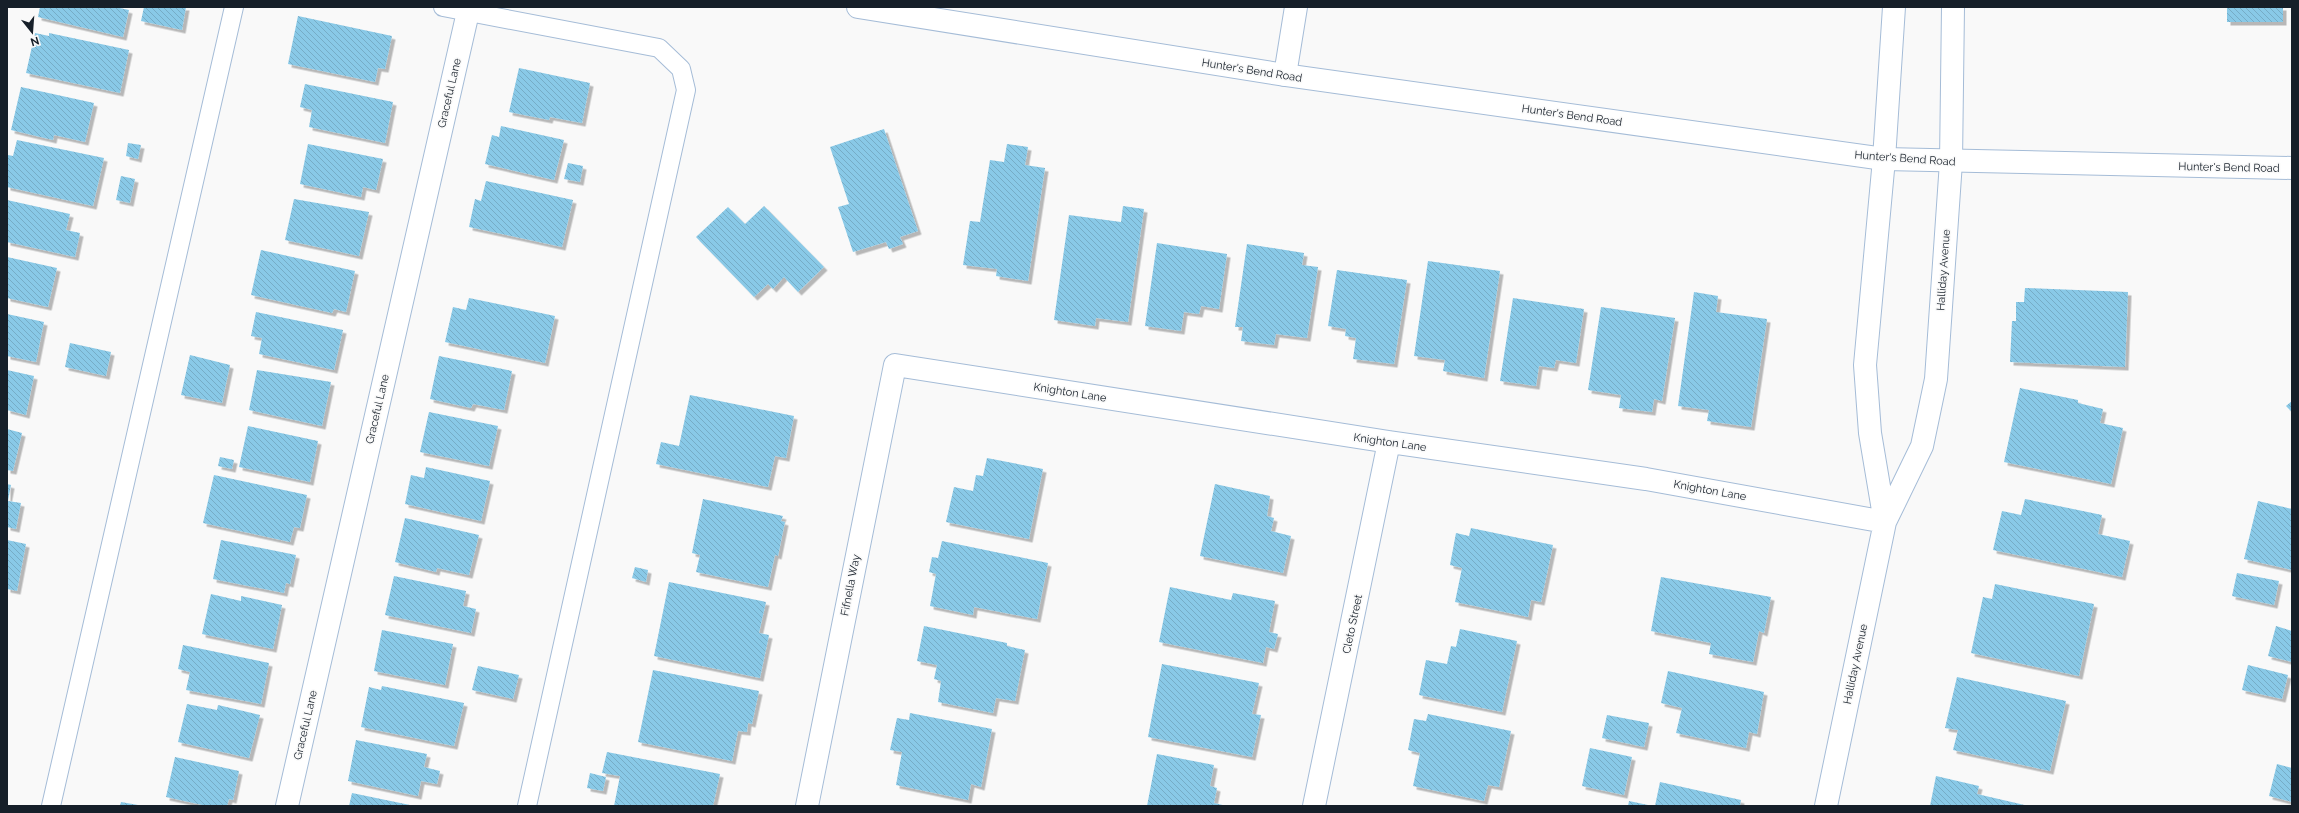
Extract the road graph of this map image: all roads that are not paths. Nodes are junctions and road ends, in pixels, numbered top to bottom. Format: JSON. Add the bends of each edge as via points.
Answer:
{"nodes":[{"id":1,"x":234,"y":7,"type":"edge"},
{"id":2,"x":443,"y":7,"type":"edge"},
{"id":3,"x":858,"y":7,"type":"edge"},
{"id":4,"x":1296,"y":7,"type":"edge"},
{"id":5,"x":1894,"y":7,"type":"edge"},
{"id":6,"x":1953,"y":7,"type":"edge"},
{"id":7,"x":468,"y":12,"type":"junction"},
{"id":8,"x":1285,"y":75,"type":"junction"},
{"id":9,"x":1884,"y":159,"type":"junction"},
{"id":10,"x":1951,"y":162,"type":"junction"},
{"id":11,"x":2292,"y":168,"type":"edge"},
{"id":12,"x":895,"y":365,"type":"joint"},
{"id":13,"x":1389,"y":442,"type":"junction"},
{"id":14,"x":1885,"y":522,"type":"junction"},
{"id":15,"x":51,"y":806,"type":"edge"},
{"id":16,"x":287,"y":806,"type":"edge"},
{"id":17,"x":527,"y":806,"type":"edge"},
{"id":18,"x":807,"y":806,"type":"edge"},
{"id":19,"x":1314,"y":806,"type":"edge"},
{"id":20,"x":1826,"y":806,"type":"edge"}],
"edges":[{"from":1,"to":15,"type":"lane"},
{"from":2,"to":7,"type":"lane"},
{"from":3,"to":8,"type":"street","name":"Hunter's Bend Road"},
{"from":4,"to":8,"type":"street"},
{"from":5,"to":9,"type":"street","name":"Halliday Avenue"},
{"from":6,"to":10,"type":"street","name":"Halliday Avenue"},
{"from":7,"to":16,"type":"street","name":"Graceful Lane"},
{"from":7,"to":17,"type":"lane","via":[[659,48],[681,68],[686,90]]},
{"from":8,"to":9,"type":"street","name":"Hunter's Bend Road"},
{"from":9,"to":10,"type":"street","name":"Hunter's Bend Road"},
{"from":9,"to":14,"type":"street","name":"Halliday Avenue","via":[[1865,365],[1870,433]]},
{"from":10,"to":11,"type":"street","name":"Hunter's Bend Road"},
{"from":10,"to":14,"type":"street","name":"Halliday Avenue","via":[[1936,379],[1922,446]]},
{"from":12,"to":13,"type":"street","name":"Knighton Lane"},
{"from":12,"to":18,"type":"street","name":"Fifnella Way"},
{"from":13,"to":14,"type":"street","name":"Knighton Lane","via":[[1646,479]]},
{"from":13,"to":19,"type":"street","name":"Cleto Street"},
{"from":14,"to":20,"type":"street","name":"Halliday Avenue"}]}
